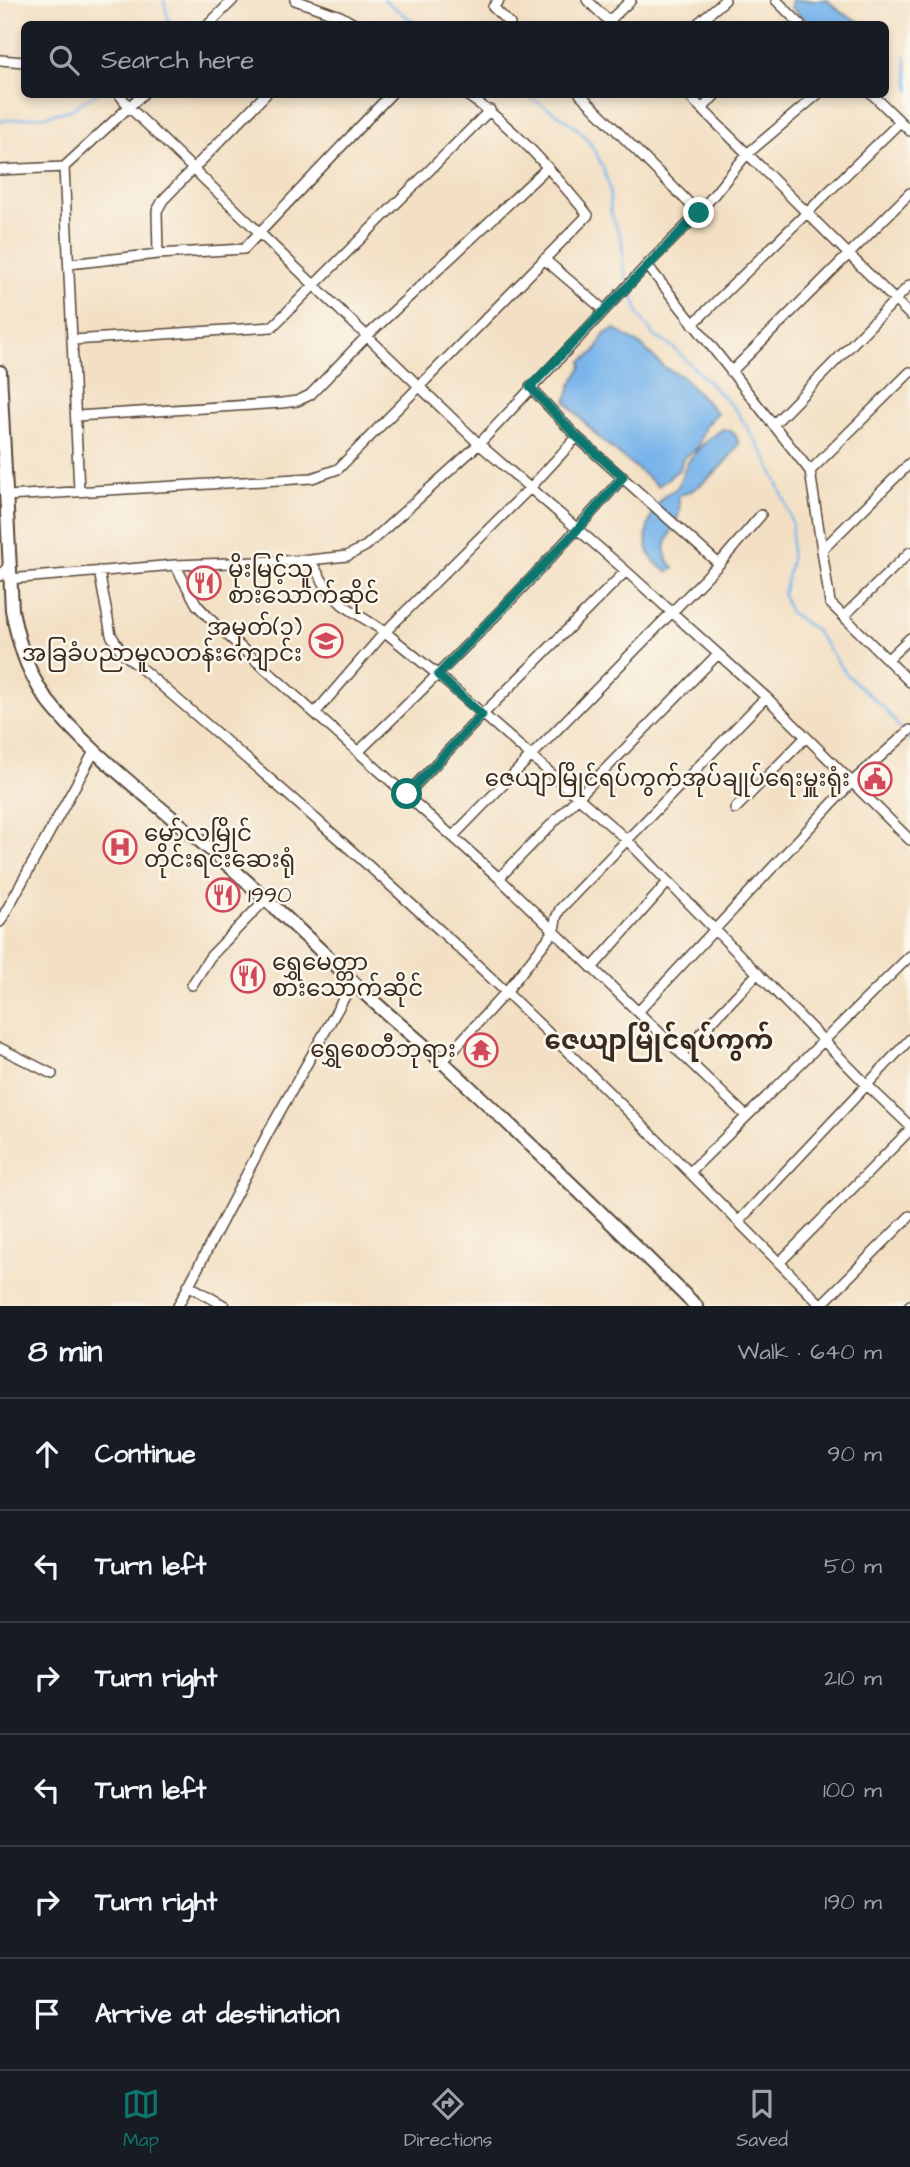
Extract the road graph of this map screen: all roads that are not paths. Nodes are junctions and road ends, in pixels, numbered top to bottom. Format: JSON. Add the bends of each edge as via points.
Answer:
{"nodes":[{"id":1,"x":233,"y":0,"type":"edge"},
{"id":2,"x":295,"y":0,"type":"edge"},
{"id":3,"x":499,"y":0,"type":"edge"},
{"id":4,"x":587,"y":0,"type":"edge"},
{"id":5,"x":631,"y":0,"type":"edge"},
{"id":6,"x":724,"y":0,"type":"edge"},
{"id":7,"x":776,"y":0,"type":"edge"},
{"id":8,"x":340,"y":16,"type":"junction"},
{"id":9,"x":212,"y":21,"type":"edge"},
{"id":10,"x":335,"y":21,"type":"edge"},
{"id":11,"x":349,"y":21,"type":"edge"},
{"id":12,"x":507,"y":21,"type":"edge"},
{"id":13,"x":609,"y":21,"type":"edge"},
{"id":14,"x":613,"y":21,"type":"edge"},
{"id":15,"x":700,"y":21,"type":"edge"},
{"id":16,"x":792,"y":21,"type":"edge"},
{"id":17,"x":0,"y":60,"type":"edge"},
{"id":18,"x":21,"y":62,"type":"edge"},
{"id":19,"x":122,"y":98,"type":"edge"},
{"id":20,"x":139,"y":98,"type":"edge"},
{"id":21,"x":262,"y":98,"type":"edge"},
{"id":22,"x":387,"y":98,"type":"edge"},
{"id":23,"x":471,"y":98,"type":"edge"},
{"id":24,"x":584,"y":98,"type":"edge"},
{"id":25,"x":692,"y":98,"type":"edge"},
{"id":26,"x":712,"y":98,"type":"edge"},
{"id":27,"x":813,"y":98,"type":"edge"},
{"id":28,"x":876,"y":98,"type":"edge"},
{"id":29,"x":130,"y":108,"type":"junction"},
{"id":30,"x":703,"y":108,"type":"junction"},
{"id":31,"x":489,"y":110,"type":"junction"},
{"id":32,"x":900,"y":122,"type":"junction"},
{"id":33,"x":910,"y":131,"type":"edge"},
{"id":34,"x":747,"y":154,"type":"junction"},
{"id":35,"x":64,"y":167,"type":"junction"},
{"id":36,"x":548,"y":167,"type":"junction"},
{"id":37,"x":0,"y":170,"type":"edge"},
{"id":38,"x":194,"y":170,"type":"junction"},
{"id":39,"x":910,"y":193,"type":"edge"},
{"id":40,"x":699,"y":213,"type":"junction"},
{"id":41,"x":808,"y":214,"type":"junction"},
{"id":42,"x":260,"y":233,"type":"junction"},
{"id":43,"x":158,"y":254,"type":"junction"},
{"id":44,"x":849,"y":254,"type":"junction"},
{"id":45,"x":544,"y":259,"type":"junction"},
{"id":46,"x":69,"y":264,"type":"junction"},
{"id":47,"x":647,"y":265,"type":"junction"},
{"id":48,"x":314,"y":284,"type":"junction"},
{"id":49,"x":910,"y":285,"type":"edge"},
{"id":50,"x":895,"y":300,"type":"junction"},
{"id":51,"x":604,"y":310,"type":"junction"},
{"id":52,"x":910,"y":315,"type":"edge"},
{"id":53,"x":693,"y":324,"type":"junction"},
{"id":54,"x":367,"y":336,"type":"junction"},
{"id":55,"x":73,"y":340,"type":"junction"},
{"id":56,"x":0,"y":372,"type":"edge"},
{"id":57,"x":731,"y":372,"type":"junction"},
{"id":58,"x":910,"y":372,"type":"edge"},
{"id":59,"x":421,"y":386,"type":"junction"},
{"id":60,"x":530,"y":387,"type":"junction"},
{"id":61,"x":76,"y":416,"type":"junction"},
{"id":62,"x":773,"y":425,"type":"junction"},
{"id":63,"x":577,"y":437,"type":"junction"},
{"id":64,"x":479,"y":443,"type":"junction"},
{"id":65,"x":910,"y":463,"type":"edge"},
{"id":66,"x":3,"y":469,"type":"edge"},
{"id":67,"x":810,"y":471,"type":"junction"},
{"id":68,"x":623,"y":477,"type":"junction"},
{"id":69,"x":531,"y":487,"type":"junction"},
{"id":70,"x":79,"y":491,"type":"junction"},
{"id":71,"x":7,"y":496,"type":"junction"},
{"id":72,"x":761,"y":515,"type":"dead end"},
{"id":73,"x":577,"y":530,"type":"junction"},
{"id":74,"x":822,"y":550,"type":"junction"},
{"id":75,"x":910,"y":552,"type":"edge"},
{"id":76,"x":6,"y":556,"type":"edge"},
{"id":77,"x":310,"y":561,"type":"junction"},
{"id":78,"x":719,"y":564,"type":"junction"},
{"id":79,"x":175,"y":565,"type":"junction"},
{"id":80,"x":99,"y":571,"type":"junction"},
{"id":81,"x":626,"y":571,"type":"junction"},
{"id":82,"x":4,"y":578,"type":"edge"},
{"id":83,"x":6,"y":611,"type":"edge"},
{"id":84,"x":672,"y":612,"type":"junction"},
{"id":85,"x":844,"y":616,"type":"junction"},
{"id":86,"x":385,"y":632,"type":"junction"},
{"id":87,"x":910,"y":638,"type":"edge"},
{"id":88,"x":718,"y":654,"type":"junction"},
{"id":89,"x":887,"y":660,"type":"junction"},
{"id":90,"x":438,"y":675,"type":"junction"},
{"id":91,"x":910,"y":682,"type":"edge"},
{"id":92,"x":766,"y":697,"type":"junction"},
{"id":93,"x":315,"y":713,"type":"junction"},
{"id":94,"x":482,"y":715,"type":"junction"},
{"id":95,"x":910,"y":731,"type":"edge"},
{"id":96,"x":806,"y":737,"type":"junction"},
{"id":97,"x":95,"y":750,"type":"junction"},
{"id":98,"x":358,"y":752,"type":"junction"},
{"id":99,"x":529,"y":756,"type":"junction"},
{"id":100,"x":853,"y":781,"type":"junction"},
{"id":101,"x":407,"y":794,"type":"junction"},
{"id":102,"x":577,"y":797,"type":"junction"},
{"id":103,"x":735,"y":809,"type":"dead end"},
{"id":104,"x":453,"y":836,"type":"junction"},
{"id":105,"x":626,"y":839,"type":"junction"},
{"id":106,"x":910,"y":841,"type":"edge"},
{"id":107,"x":499,"y":878,"type":"junction"},
{"id":108,"x":668,"y":882,"type":"junction"},
{"id":109,"x":266,"y":899,"type":"junction"},
{"id":110,"x":0,"y":922,"type":"edge"},
{"id":111,"x":714,"y":929,"type":"junction"},
{"id":112,"x":554,"y":931,"type":"junction"},
{"id":113,"x":910,"y":956,"type":"edge"},
{"id":114,"x":592,"y":968,"type":"junction"},
{"id":115,"x":758,"y":974,"type":"junction"},
{"id":116,"x":353,"y":982,"type":"junction"},
{"id":117,"x":192,"y":985,"type":"dead end"},
{"id":118,"x":506,"y":992,"type":"junction"},
{"id":119,"x":638,"y":1012,"type":"junction"},
{"id":120,"x":910,"y":1039,"type":"edge"},
{"id":121,"x":823,"y":1040,"type":"junction"},
{"id":122,"x":0,"y":1048,"type":"edge"},
{"id":123,"x":681,"y":1054,"type":"junction"},
{"id":124,"x":442,"y":1062,"type":"junction"},
{"id":125,"x":52,"y":1074,"type":"dead end"},
{"id":126,"x":866,"y":1084,"type":"junction"},
{"id":127,"x":746,"y":1116,"type":"junction"},
{"id":128,"x":910,"y":1128,"type":"edge"},
{"id":129,"x":690,"y":1172,"type":"junction"},
{"id":130,"x":910,"y":1216,"type":"edge"},
{"id":131,"x":739,"y":1222,"type":"junction"},
{"id":132,"x":779,"y":1262,"type":"junction"},
{"id":133,"x":188,"y":1285,"type":"junction"},
{"id":134,"x":178,"y":1306,"type":"edge"},
{"id":135,"x":225,"y":1306,"type":"edge"},
{"id":136,"x":695,"y":1306,"type":"edge"},
{"id":137,"x":822,"y":1306,"type":"edge"}],
"edges":[{"from":1,"to":9,"type":"street"},
{"from":2,"to":8,"type":"street"},
{"from":3,"to":12,"type":"street","via":[[493,7]]},
{"from":4,"to":13,"type":"street"},
{"from":5,"to":14,"type":"street"},
{"from":6,"to":15,"type":"street"},
{"from":7,"to":16,"type":"street"},
{"from":8,"to":10,"type":"street"},
{"from":8,"to":11,"type":"street"},
{"from":17,"to":18,"type":"street"},
{"from":19,"to":29,"type":"street"},
{"from":20,"to":29,"type":"street"},
{"from":21,"to":38,"type":"street"},
{"from":22,"to":42,"type":"street"},
{"from":23,"to":31,"type":"street"},
{"from":24,"to":40,"type":"street"},
{"from":25,"to":30,"type":"street"},
{"from":26,"to":30,"type":"street"},
{"from":27,"to":34,"type":"street"},
{"from":28,"to":32,"type":"street"},
{"from":29,"to":35,"type":"street"},
{"from":29,"to":38,"type":"street"},
{"from":30,"to":34,"type":"street"},
{"from":31,"to":36,"type":"street"},
{"from":31,"to":48,"type":"street"},
{"from":32,"to":33,"type":"street"},
{"from":32,"to":41,"type":"street"},
{"from":34,"to":40,"type":"street"},
{"from":34,"to":41,"type":"street"},
{"from":35,"to":37,"type":"street"},
{"from":35,"to":46,"type":"street"},
{"from":36,"to":45,"type":"street","via":[[588,215]]},
{"from":36,"to":54,"type":"street"},
{"from":38,"to":42,"type":"street"},
{"from":38,"to":43,"type":"street","via":[[157,211]]},
{"from":39,"to":44,"type":"street"},
{"from":40,"to":47,"type":"street"},
{"from":41,"to":44,"type":"street"},
{"from":41,"to":53,"type":"street"},
{"from":42,"to":43,"type":"street","via":[[244,249]]},
{"from":42,"to":48,"type":"street"},
{"from":43,"to":46,"type":"street"},
{"from":44,"to":50,"type":"street"},
{"from":44,"to":57,"type":"street"},
{"from":45,"to":51,"type":"street"},
{"from":45,"to":59,"type":"street"},
{"from":46,"to":55,"type":"street"},
{"from":47,"to":51,"type":"street"},
{"from":47,"to":53,"type":"street"},
{"from":48,"to":54,"type":"street"},
{"from":48,"to":55,"type":"street","via":[[272,327]]},
{"from":49,"to":50,"type":"street"},
{"from":50,"to":52,"type":"street"},
{"from":50,"to":62,"type":"street"},
{"from":51,"to":60,"type":"street"},
{"from":53,"to":57,"type":"street"},
{"from":54,"to":59,"type":"street"},
{"from":54,"to":61,"type":"street","via":[[310,395],[297,401]]},
{"from":55,"to":61,"type":"street"},
{"from":56,"to":66,"type":"main road"},
{"from":57,"to":62,"type":"street"},
{"from":58,"to":67,"type":"street"},
{"from":59,"to":64,"type":"street"},
{"from":59,"to":70,"type":"street","via":[[338,469],[312,478]]},
{"from":60,"to":63,"type":"street"},
{"from":60,"to":64,"type":"street"},
{"from":61,"to":70,"type":"street"},
{"from":62,"to":67,"type":"street"},
{"from":63,"to":68,"type":"street"},
{"from":63,"to":69,"type":"street"},
{"from":64,"to":69,"type":"street"},
{"from":64,"to":77,"type":"street","via":[[366,546],[347,556]]},
{"from":65,"to":74,"type":"street"},
{"from":66,"to":71,"type":"main road"},
{"from":67,"to":74,"type":"street"},
{"from":68,"to":73,"type":"street"},
{"from":68,"to":78,"type":"street"},
{"from":69,"to":73,"type":"street"},
{"from":69,"to":86,"type":"street"},
{"from":70,"to":71,"type":"street"},
{"from":71,"to":76,"type":"main road"},
{"from":72,"to":78,"type":"street"},
{"from":73,"to":81,"type":"street"},
{"from":73,"to":90,"type":"street"},
{"from":74,"to":85,"type":"street","via":[[830,603]]},
{"from":75,"to":85,"type":"street"},
{"from":76,"to":82,"type":"main road"},
{"from":77,"to":79,"type":"street"},
{"from":77,"to":86,"type":"street","via":[[343,605]]},
{"from":78,"to":84,"type":"street"},
{"from":79,"to":80,"type":"street"},
{"from":79,"to":93,"type":"street","via":[[197,606]]},
{"from":80,"to":82,"type":"street"},
{"from":80,"to":118,"type":"street","via":[[111,635],[122,652]]},
{"from":81,"to":84,"type":"street"},
{"from":81,"to":94,"type":"street"},
{"from":82,"to":83,"type":"main road"},
{"from":83,"to":97,"type":"main road","via":[[30,673],[55,709]]},
{"from":84,"to":88,"type":"street"},
{"from":84,"to":99,"type":"street"},
{"from":85,"to":89,"type":"street"},
{"from":86,"to":90,"type":"street"},
{"from":86,"to":93,"type":"street"},
{"from":87,"to":89,"type":"street"},
{"from":88,"to":92,"type":"street"},
{"from":88,"to":102,"type":"street"},
{"from":89,"to":91,"type":"street"},
{"from":90,"to":94,"type":"street"},
{"from":90,"to":98,"type":"street"},
{"from":92,"to":96,"type":"street"},
{"from":92,"to":105,"type":"street"},
{"from":93,"to":98,"type":"street"},
{"from":94,"to":99,"type":"street"},
{"from":94,"to":101,"type":"street"},
{"from":95,"to":100,"type":"street"},
{"from":96,"to":100,"type":"street"},
{"from":96,"to":103,"type":"street"},
{"from":97,"to":109,"type":"main road"},
{"from":97,"to":110,"type":"street"},
{"from":98,"to":101,"type":"street"},
{"from":99,"to":102,"type":"street"},
{"from":99,"to":104,"type":"street"},
{"from":100,"to":106,"type":"street"},
{"from":100,"to":111,"type":"street"},
{"from":101,"to":104,"type":"street"},
{"from":102,"to":105,"type":"street"},
{"from":102,"to":107,"type":"street"},
{"from":104,"to":107,"type":"street"},
{"from":105,"to":108,"type":"street"},
{"from":105,"to":112,"type":"street","via":[[560,909]]},
{"from":107,"to":112,"type":"street"},
{"from":108,"to":111,"type":"street"},
{"from":108,"to":114,"type":"street"},
{"from":109,"to":116,"type":"main road"},
{"from":109,"to":117,"type":"street","via":[[209,957]]},
{"from":111,"to":115,"type":"street"},
{"from":111,"to":119,"type":"street"},
{"from":112,"to":114,"type":"street"},
{"from":112,"to":118,"type":"street"},
{"from":113,"to":121,"type":"street"},
{"from":114,"to":119,"type":"street"},
{"from":115,"to":121,"type":"street"},
{"from":115,"to":123,"type":"street"},
{"from":116,"to":124,"type":"main road"},
{"from":116,"to":133,"type":"street"},
{"from":118,"to":124,"type":"street"},
{"from":118,"to":129,"type":"street"},
{"from":119,"to":123,"type":"street"},
{"from":120,"to":126,"type":"street"},
{"from":121,"to":126,"type":"street"},
{"from":121,"to":127,"type":"street"},
{"from":122,"to":125,"type":"street"},
{"from":123,"to":127,"type":"street"},
{"from":124,"to":136,"type":"main road"},
{"from":126,"to":128,"type":"street"},
{"from":126,"to":131,"type":"street"},
{"from":127,"to":129,"type":"street"},
{"from":128,"to":132,"type":"street"},
{"from":129,"to":131,"type":"street"},
{"from":130,"to":137,"type":"street"},
{"from":131,"to":132,"type":"street"},
{"from":132,"to":137,"type":"street"},
{"from":133,"to":134,"type":"street"},
{"from":133,"to":135,"type":"street"}]}
